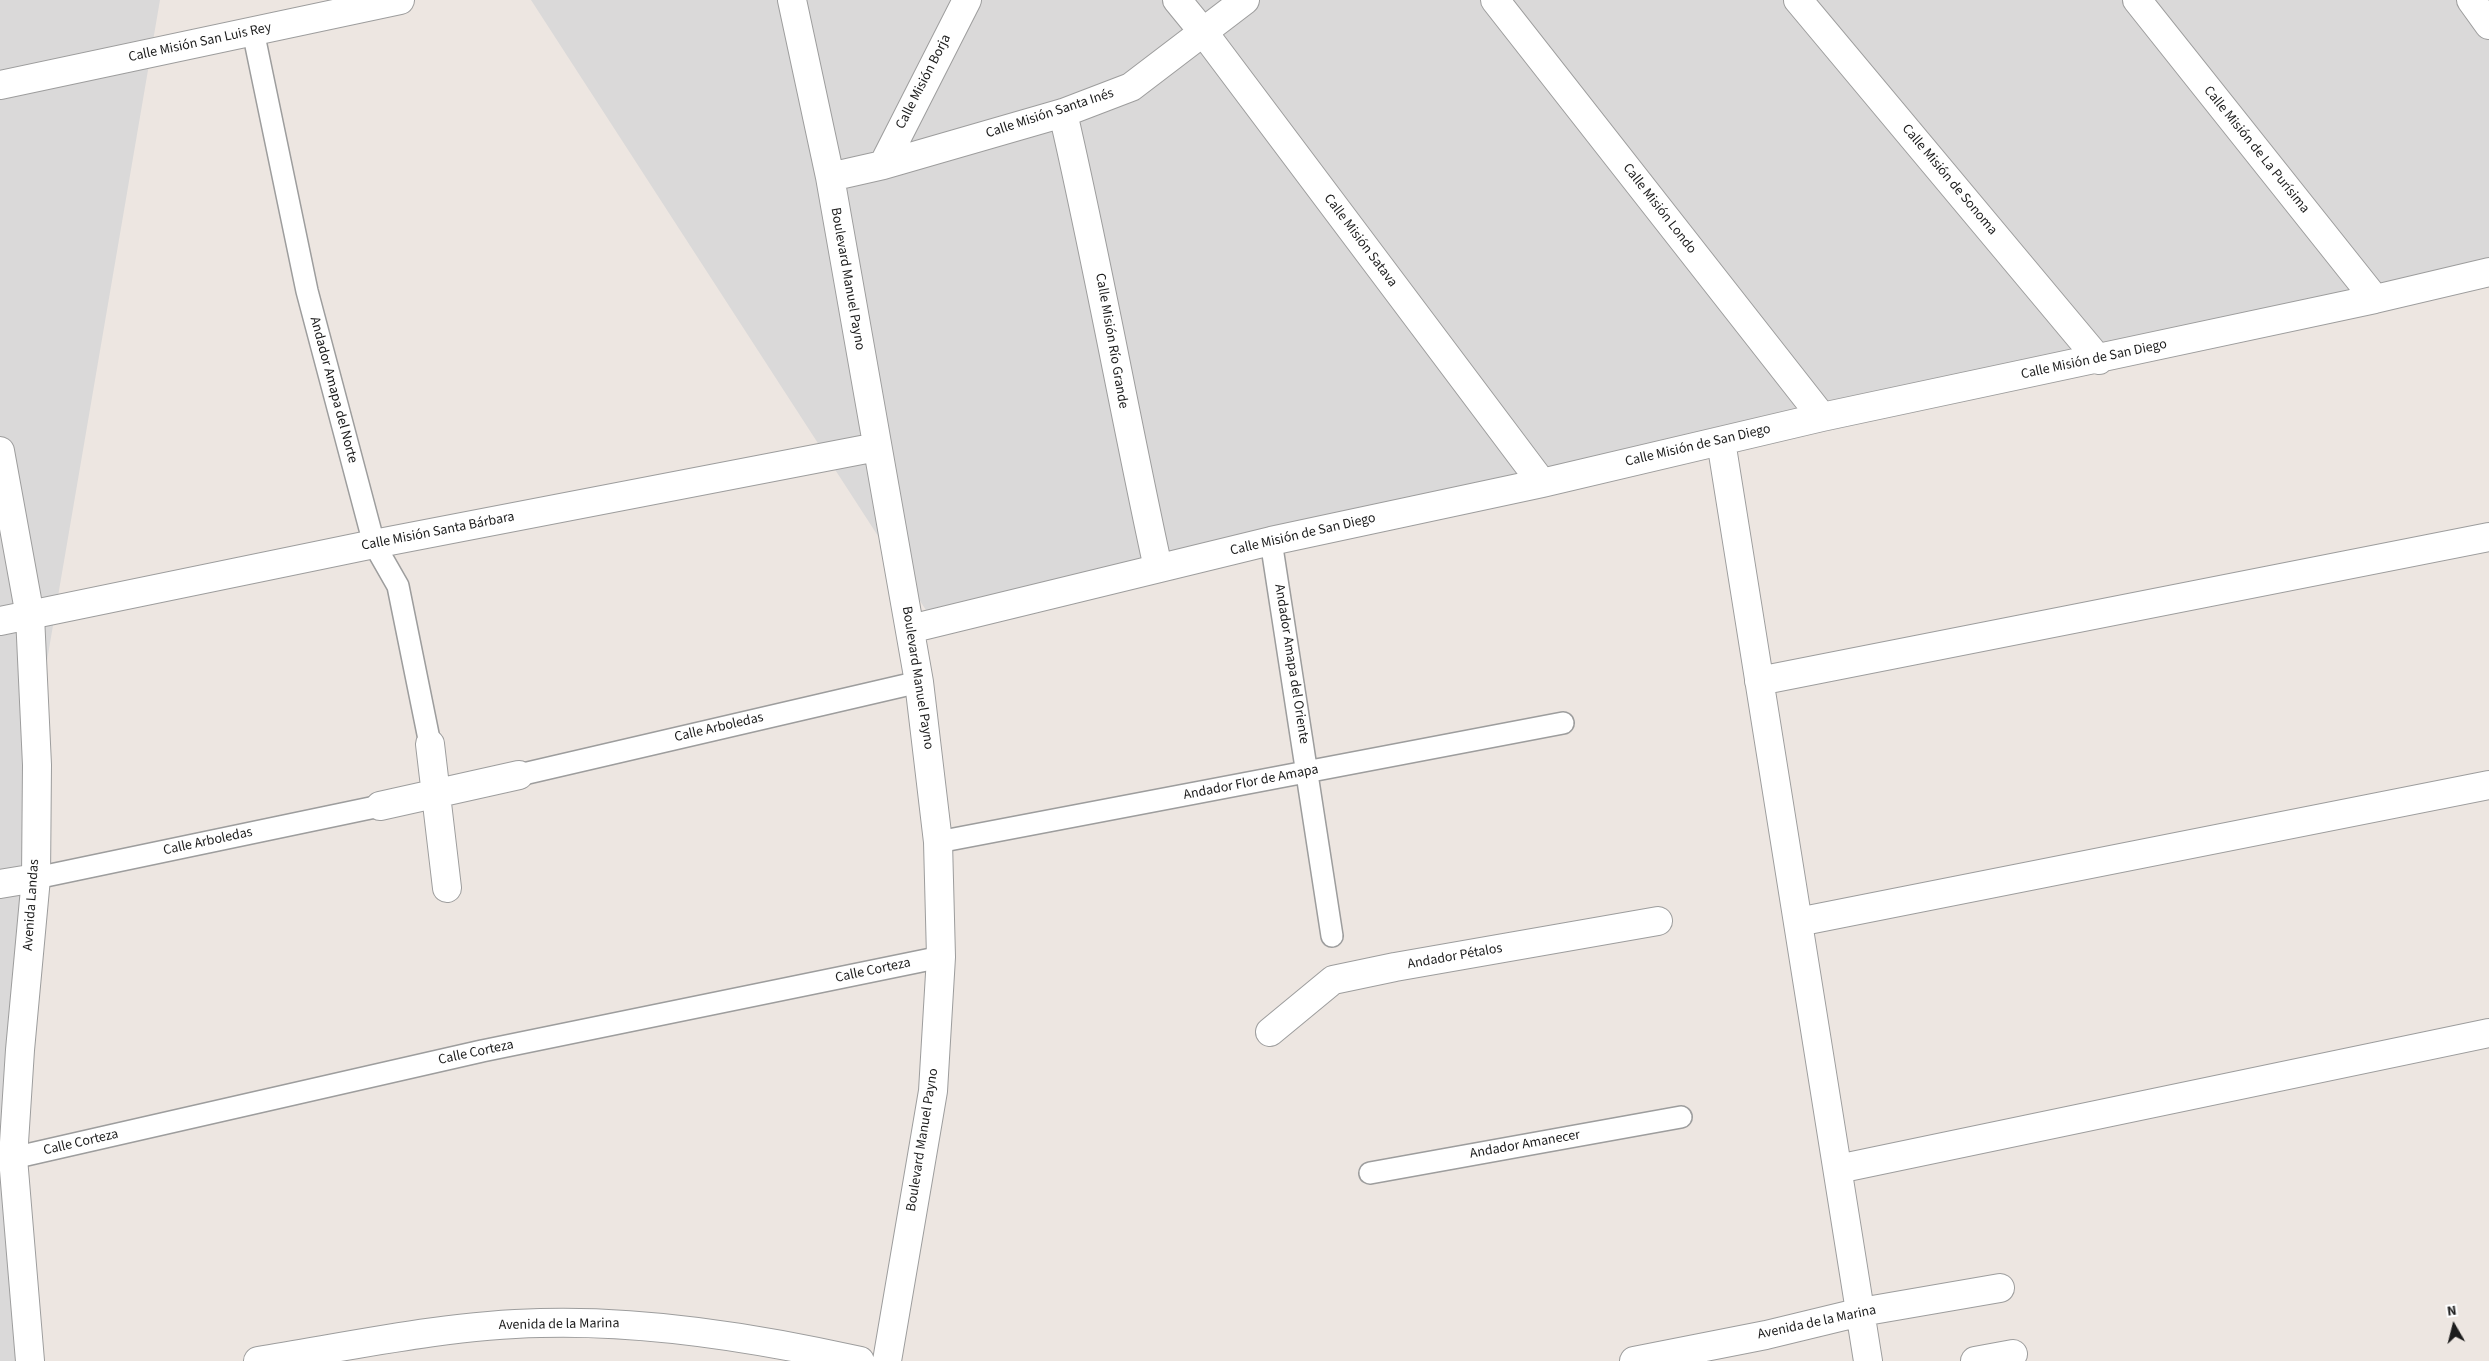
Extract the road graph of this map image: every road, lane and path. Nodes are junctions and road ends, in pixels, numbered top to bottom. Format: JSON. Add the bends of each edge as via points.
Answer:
{"nodes":[{"id":1,"x":400,"y":0,"type":"edge"},
{"id":2,"x":792,"y":0,"type":"edge"},
{"id":3,"x":967,"y":0,"type":"edge"},
{"id":4,"x":1176,"y":0,"type":"edge"},
{"id":5,"x":1245,"y":0,"type":"edge"},
{"id":6,"x":1495,"y":0,"type":"edge"},
{"id":7,"x":1798,"y":0,"type":"edge"},
{"id":8,"x":2137,"y":0,"type":"edge"},
{"id":9,"x":2471,"y":0,"type":"edge"},
{"id":10,"x":2489,"y":25,"type":"edge"},
{"id":11,"x":252,"y":31,"type":"junction"},
{"id":12,"x":1204,"y":33,"type":"junction"},
{"id":13,"x":0,"y":85,"type":"edge"},
{"id":14,"x":1063,"y":113,"type":"junction"},
{"id":15,"x":883,"y":165,"type":"junction"},
{"id":16,"x":830,"y":177,"type":"junction"},
{"id":17,"x":2489,"y":272,"type":"edge"},
{"id":18,"x":2376,"y":300,"type":"junction"},
{"id":19,"x":2100,"y":360,"type":"junction"},
{"id":20,"x":1822,"y":417,"type":"junction"},
{"id":21,"x":1720,"y":441,"type":"junction"},
{"id":22,"x":877,"y":447,"type":"junction"},
{"id":23,"x":0,"y":451,"type":"edge"},
{"id":24,"x":1542,"y":483,"type":"junction"},
{"id":25,"x":2489,"y":537,"type":"edge"},
{"id":26,"x":1271,"y":541,"type":"junction"},
{"id":27,"x":374,"y":544,"type":"junction"},
{"id":28,"x":1158,"y":568,"type":"junction"},
{"id":29,"x":30,"y":616,"type":"junction"},
{"id":30,"x":0,"y":621,"type":"edge"},
{"id":31,"x":910,"y":629,"type":"junction"},
{"id":32,"x":1759,"y":681,"type":"junction"},
{"id":33,"x":919,"y":682,"type":"junction"},
{"id":34,"x":1563,"y":723,"type":"dead end"},
{"id":35,"x":430,"y":744,"type":"joint"},
{"id":36,"x":1308,"y":772,"type":"junction"},
{"id":37,"x":519,"y":775,"type":"joint"},
{"id":38,"x":2489,"y":785,"type":"edge"},
{"id":39,"x":436,"y":794,"type":"junction"},
{"id":40,"x":380,"y":806,"type":"joint"},
{"id":41,"x":938,"y":842,"type":"junction"},
{"id":42,"x":36,"y":878,"type":"junction"},
{"id":43,"x":0,"y":884,"type":"edge"},
{"id":44,"x":447,"y":888,"type":"dead end"},
{"id":45,"x":1658,"y":921,"type":"dead end"},
{"id":46,"x":1798,"y":922,"type":"junction"},
{"id":47,"x":1332,"y":936,"type":"dead end"},
{"id":48,"x":941,"y":957,"type":"junction"},
{"id":49,"x":1270,"y":1032,"type":"dead end"},
{"id":50,"x":2489,"y":1034,"type":"edge"},
{"id":51,"x":1681,"y":1117,"type":"dead end"},
{"id":52,"x":7,"y":1158,"type":"edge"},
{"id":53,"x":1838,"y":1169,"type":"junction"},
{"id":54,"x":1370,"y":1173,"type":"dead end"},
{"id":55,"x":2000,"y":1288,"type":"dead end"},
{"id":56,"x":1861,"y":1312,"type":"junction"},
{"id":57,"x":2013,"y":1354,"type":"dead end"},
{"id":58,"x":30,"y":1361,"type":"edge"},
{"id":59,"x":258,"y":1361,"type":"edge"},
{"id":60,"x":860,"y":1361,"type":"edge"},
{"id":61,"x":887,"y":1361,"type":"edge"},
{"id":62,"x":1634,"y":1361,"type":"edge"},
{"id":63,"x":1868,"y":1361,"type":"edge"},
{"id":64,"x":1975,"y":1361,"type":"edge"}],
"edges":[{"from":1,"to":11,"type":"street","name":"Calle Misión San Luis Rey"},
{"from":2,"to":16,"type":"street","name":"Boulevard Manuel Payno"},
{"from":3,"to":15,"type":"street","name":"Calle Misión Borja"},
{"from":4,"to":12,"type":"street","name":"Calle Misión Satava"},
{"from":5,"to":12,"type":"street","name":"Calle Misión Santa Inés"},
{"from":6,"to":20,"type":"street","name":"Calle Misión Londo"},
{"from":7,"to":19,"type":"street","name":"Calle Misión de Sonoma"},
{"from":8,"to":18,"type":"street","name":"Calle Misión de La Purísima"},
{"from":9,"to":10,"type":"street"},
{"from":11,"to":13,"type":"street","name":"Calle Misión San Luis Rey"},
{"from":11,"to":27,"type":"lane","name":"Andador Amapa del Norte","via":[[307,291]]},
{"from":12,"to":14,"type":"street","name":"Calle Misión Santa Inés","via":[[1131,87]]},
{"from":12,"to":24,"type":"street","name":"Calle Misión Satava"},
{"from":14,"to":15,"type":"street","name":"Calle Misión Santa Inés"},
{"from":14,"to":28,"type":"street","name":"Calle Misión Río Grande","via":[[1093,243],[1123,409]]},
{"from":15,"to":16,"type":"street","name":"Calle Misión Santa Inés"},
{"from":16,"to":22,"type":"street","name":"Boulevard Manuel Payno"},
{"from":17,"to":18,"type":"street","name":"Calle Misión de San Diego"},
{"from":18,"to":19,"type":"street","name":"Calle Misión de San Diego"},
{"from":19,"to":20,"type":"street","name":"Calle Misión de San Diego"},
{"from":20,"to":21,"type":"street","name":"Calle Misión de San Diego"},
{"from":21,"to":24,"type":"street","name":"Calle Misión de San Diego"},
{"from":21,"to":32,"type":"street"},
{"from":22,"to":27,"type":"street","name":"Calle Misión Santa Bárbara"},
{"from":22,"to":31,"type":"street","name":"Boulevard Manuel Payno"},
{"from":23,"to":29,"type":"street","name":"Avenida Landas"},
{"from":24,"to":26,"type":"street","name":"Calle Misión de San Diego"},
{"from":25,"to":32,"type":"street"},
{"from":26,"to":28,"type":"street","name":"Calle Misión de San Diego"},
{"from":26,"to":36,"type":"lane","name":"Andador Amapa del Oriente"},
{"from":27,"to":29,"type":"street","name":"Calle Misión Santa Bárbara"},
{"from":27,"to":35,"type":"lane","name":"Andador Amapa del Norte","via":[[398,586]]},
{"from":28,"to":31,"type":"street","name":"Calle Misión de San Diego"},
{"from":29,"to":30,"type":"street","name":"Calle Misión Santa Bárbara"},
{"from":29,"to":42,"type":"street","name":"Avenida Landas","via":[[38,765]]},
{"from":31,"to":33,"type":"street","name":"Boulevard Manuel Payno"},
{"from":32,"to":46,"type":"street"},
{"from":33,"to":37,"type":"lane","name":"Calle Arboledas"},
{"from":33,"to":41,"type":"street","name":"Boulevard Manuel Payno"},
{"from":34,"to":36,"type":"lane","name":"Andador Flor de Amapa"},
{"from":35,"to":39,"type":"street"},
{"from":36,"to":41,"type":"lane","name":"Andador Flor de Amapa"},
{"from":36,"to":47,"type":"lane","name":"Andador Amapa del Oriente"},
{"from":37,"to":39,"type":"street"},
{"from":38,"to":46,"type":"street"},
{"from":39,"to":40,"type":"street"},
{"from":39,"to":44,"type":"street"},
{"from":40,"to":42,"type":"lane","name":"Calle Arboledas"},
{"from":41,"to":48,"type":"street","name":"Boulevard Manuel Payno"},
{"from":42,"to":43,"type":"street"},
{"from":42,"to":52,"type":"street","name":"Avenida Landas"},
{"from":45,"to":49,"type":"street","name":"Andador Pétalos","via":[[1333,980]]},
{"from":46,"to":53,"type":"street"},
{"from":48,"to":52,"type":"lane","name":"Calle Corteza","via":[[482,1051]]},
{"from":48,"to":61,"type":"street","name":"Boulevard Manuel Payno","via":[[933,1092]]},
{"from":50,"to":53,"type":"street"},
{"from":51,"to":54,"type":"lane","name":"Andador Amanecer"},
{"from":52,"to":58,"type":"street","name":"Avenida Landas"},
{"from":53,"to":56,"type":"street"},
{"from":55,"to":56,"type":"street","name":"Avenida de la Marina"},
{"from":56,"to":62,"type":"street","name":"Avenida de la Marina"},
{"from":56,"to":63,"type":"street"},
{"from":57,"to":64,"type":"street"},
{"from":59,"to":60,"type":"street","name":"Avenida de la Marina","via":[[421,1335],[540,1323],[634,1324],[810,1350]]}]}
